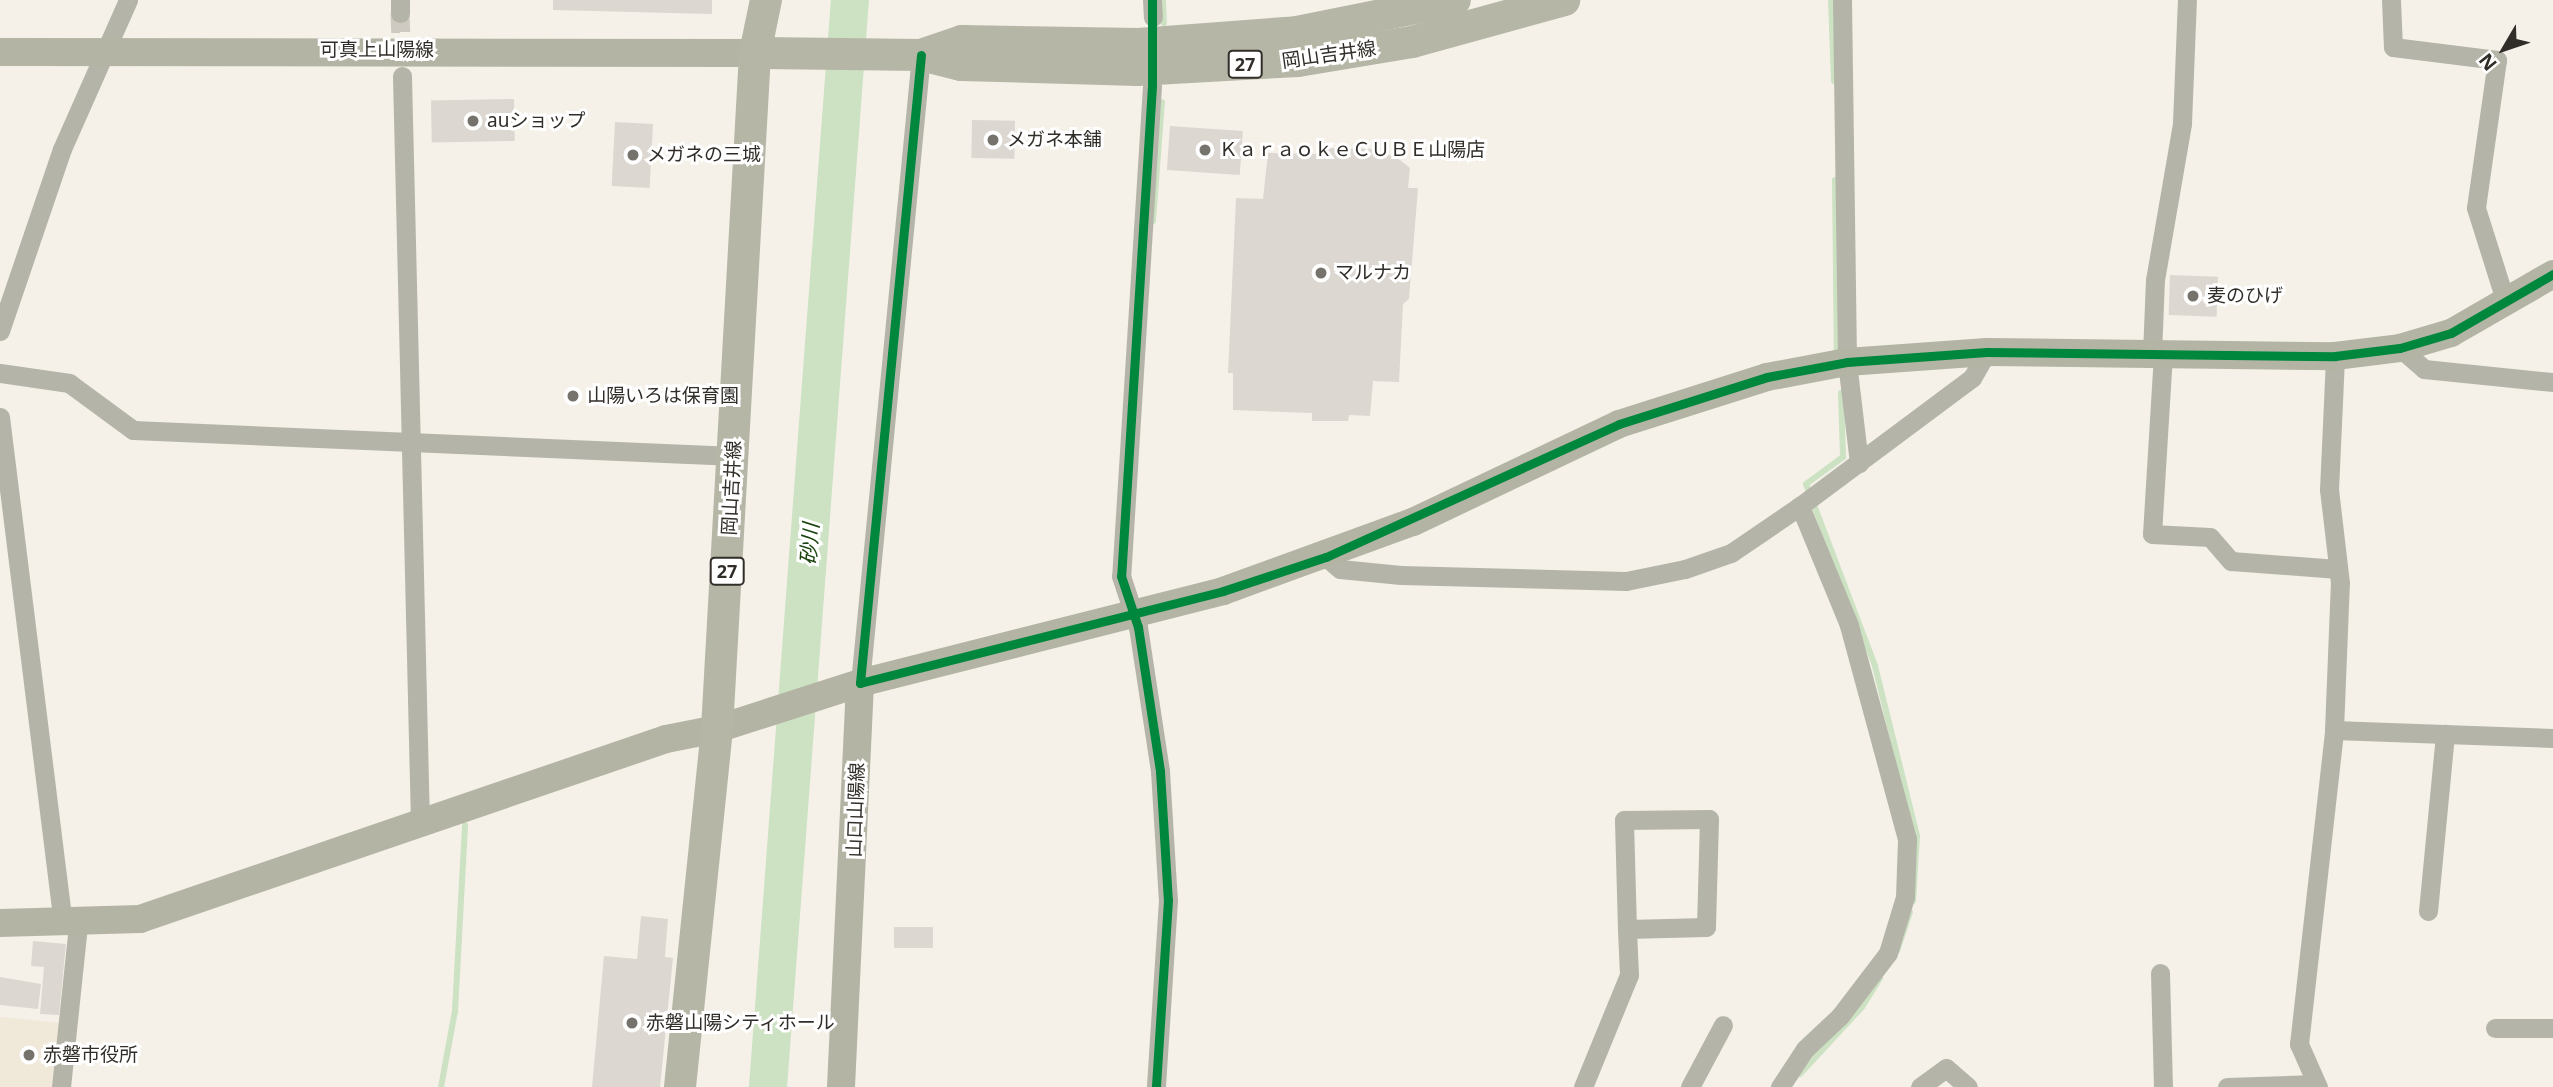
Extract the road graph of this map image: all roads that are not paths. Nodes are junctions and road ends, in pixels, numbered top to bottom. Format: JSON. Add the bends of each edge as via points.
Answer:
{"nodes":[{"id":1,"x":128,"y":0,"type":"edge"},
{"id":2,"x":744,"y":0,"type":"edge"},
{"id":3,"x":766,"y":0,"type":"edge"},
{"id":4,"x":1455,"y":0,"type":"edge"},
{"id":5,"x":1564,"y":0,"type":"edge"},
{"id":6,"x":1842,"y":0,"type":"edge"},
{"id":7,"x":2187,"y":0,"type":"edge"},
{"id":8,"x":2391,"y":0,"type":"edge"},
{"id":9,"x":103,"y":49,"type":"junction"},
{"id":10,"x":0,"y":52,"type":"edge"},
{"id":11,"x":769,"y":53,"type":"junction"},
{"id":12,"x":921,"y":55,"type":"junction"},
{"id":13,"x":402,"y":76,"type":"tunnel mouth"},
{"id":14,"x":1152,"y":86,"type":"dead end"},
{"id":15,"x":2553,"y":274,"type":"edge"},
{"id":16,"x":2506,"y":303,"type":"junction"},
{"id":17,"x":0,"y":331,"type":"edge"},
{"id":18,"x":2400,"y":348,"type":"junction"},
{"id":19,"x":1987,"y":352,"type":"junction"},
{"id":20,"x":2158,"y":354,"type":"junction"},
{"id":21,"x":2335,"y":356,"type":"junction"},
{"id":22,"x":1847,"y":362,"type":"junction"},
{"id":23,"x":0,"y":373,"type":"edge"},
{"id":24,"x":2553,"y":382,"type":"edge"},
{"id":25,"x":0,"y":416,"type":"edge"},
{"id":26,"x":408,"y":443,"type":"junction"},
{"id":27,"x":734,"y":456,"type":"junction"},
{"id":28,"x":1859,"y":463,"type":"junction"},
{"id":29,"x":1800,"y":506,"type":"junction"},
{"id":30,"x":1326,"y":557,"type":"junction"},
{"id":31,"x":2338,"y":569,"type":"junction"},
{"id":32,"x":1129,"y":613,"type":"junction"},
{"id":33,"x":849,"y":687,"type":"junction"},
{"id":34,"x":717,"y":729,"type":"junction"},
{"id":35,"x":2334,"y":730,"type":"junction"},
{"id":36,"x":2445,"y":734,"type":"junction"},
{"id":37,"x":2553,"y":738,"type":"edge"},
{"id":38,"x":420,"y":822,"type":"junction"},
{"id":39,"x":2428,"y":911,"type":"dead end"},
{"id":40,"x":0,"y":923,"type":"edge"},
{"id":41,"x":71,"y":925,"type":"junction"},
{"id":42,"x":1628,"y":929,"type":"junction"},
{"id":43,"x":2160,"y":973,"type":"dead end"},
{"id":44,"x":1723,"y":1026,"type":"dead end"},
{"id":45,"x":2495,"y":1028,"type":"dead end"},
{"id":46,"x":2553,"y":1028,"type":"edge"},
{"id":47,"x":2317,"y":1085,"type":"edge"},
{"id":48,"x":61,"y":1087,"type":"edge"},
{"id":49,"x":680,"y":1087,"type":"edge"},
{"id":50,"x":841,"y":1087,"type":"edge"},
{"id":51,"x":1156,"y":1087,"type":"edge"},
{"id":52,"x":1583,"y":1087,"type":"edge"},
{"id":53,"x":1690,"y":1087,"type":"edge"},
{"id":54,"x":1780,"y":1087,"type":"edge"},
{"id":55,"x":1920,"y":1087,"type":"edge"},
{"id":56,"x":1968,"y":1087,"type":"edge"},
{"id":57,"x":2163,"y":1087,"type":"edge"},
{"id":58,"x":2227,"y":1087,"type":"edge"}],
"edges":[{"from":1,"to":9,"type":"street"},
{"from":2,"to":11,"type":"main road"},
{"from":3,"to":11,"type":"main road"},
{"from":4,"to":12,"type":"main road","name":"岡山吉井線","number":"27","via":[[1297,32],[1139,44],[962,41]]},
{"from":5,"to":12,"type":"main road","name":"岡山吉井線","number":"27","via":[[1412,42],[1298,61],[1137,70],[961,65]]},
{"from":6,"to":22,"type":"street"},
{"from":7,"to":20,"type":"street","via":[[2182,124],[2155,280]]},
{"from":8,"to":16,"type":"street","via":[[2393,47],[2497,60],[2476,208]]},
{"from":9,"to":10,"type":"street","name":"可真上山陽線"},
{"from":9,"to":11,"type":"street","name":"可真上山陽線"},
{"from":9,"to":17,"type":"street","via":[[62,149]]},
{"from":11,"to":12,"type":"main road","name":"岡山吉井線","number":"27"},
{"from":11,"to":27,"type":"main road","name":"岡山吉井線","number":"27"},
{"from":12,"to":33,"type":"street"},
{"from":13,"to":26,"type":"street"},
{"from":14,"to":32,"type":"street","via":[[1121,576]]},
{"from":15,"to":16,"type":"street"},
{"from":16,"to":18,"type":"street","via":[[2451,332]]},
{"from":18,"to":21,"type":"street"},
{"from":18,"to":24,"type":"street","via":[[2424,369]]},
{"from":19,"to":20,"type":"street"},
{"from":19,"to":22,"type":"street"},
{"from":19,"to":28,"type":"street","via":[[1972,378]]},
{"from":20,"to":21,"type":"street"},
{"from":20,"to":31,"type":"street","via":[[2152,534],[2210,537],[2231,561]]},
{"from":21,"to":31,"type":"street","via":[[2329,490]]},
{"from":22,"to":28,"type":"street"},
{"from":22,"to":30,"type":"street","via":[[1673,403]]},
{"from":23,"to":26,"type":"street","via":[[69,383],[133,430]]},
{"from":25,"to":41,"type":"street"},
{"from":26,"to":27,"type":"street"},
{"from":26,"to":38,"type":"street"},
{"from":27,"to":34,"type":"main road","name":"岡山吉井線","number":"27"},
{"from":28,"to":29,"type":"street"},
{"from":29,"to":30,"type":"street","via":[[1731,553],[1626,581],[1401,575],[1340,569]]},
{"from":29,"to":54,"type":"street","via":[[1849,625],[1907,839],[1905,897],[1888,953],[1840,1016],[1805,1049]]},
{"from":30,"to":32,"type":"street"},
{"from":31,"to":35,"type":"street"},
{"from":32,"to":33,"type":"street"},
{"from":32,"to":51,"type":"street","via":[[1138,627],[1160,771],[1166,861]]},
{"from":33,"to":34,"type":"street"},
{"from":33,"to":50,"type":"street","name":"山口山陽線"},
{"from":34,"to":38,"type":"street","via":[[666,739]]},
{"from":34,"to":49,"type":"main road","name":"岡山吉井線","number":"27"},
{"from":35,"to":36,"type":"street"},
{"from":35,"to":47,"type":"street","via":[[2299,1044]]},
{"from":36,"to":37,"type":"street"},
{"from":36,"to":39,"type":"street"},
{"from":38,"to":41,"type":"street","via":[[140,919]]},
{"from":40,"to":41,"type":"street"},
{"from":41,"to":48,"type":"street"},
{"from":42,"to":42,"type":"street","via":[[1624,820],[1709,819],[1706,927]]},
{"from":42,"to":52,"type":"street","via":[[1629,975]]},
{"from":43,"to":57,"type":"street"},
{"from":44,"to":53,"type":"street"},
{"from":45,"to":46,"type":"street"},
{"from":47,"to":58,"type":"street"},
{"from":55,"to":56,"type":"street","via":[[1945,1068]]}]}
